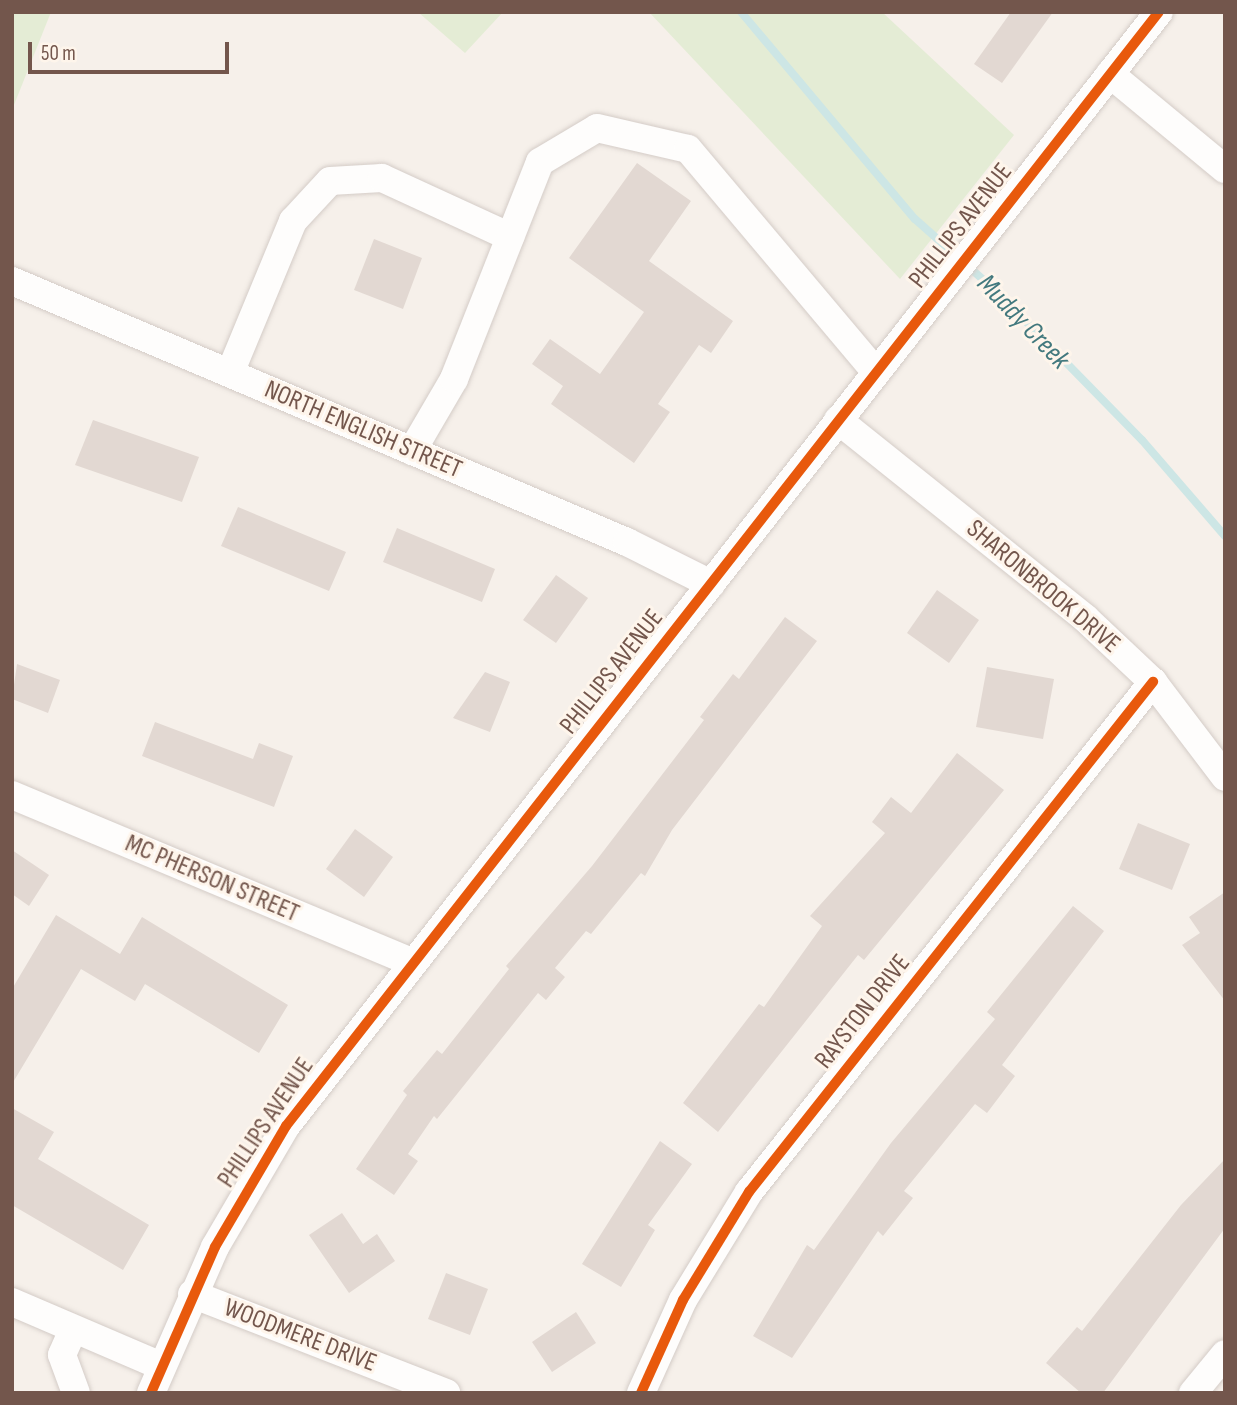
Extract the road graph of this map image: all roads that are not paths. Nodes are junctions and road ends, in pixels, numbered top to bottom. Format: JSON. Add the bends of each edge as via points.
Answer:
{"nodes":[{"id":1,"x":1159,"y":12,"type":"edge"},
{"id":2,"x":1110,"y":74,"type":"junction"},
{"id":3,"x":1225,"y":169,"type":"edge"},
{"id":4,"x":510,"y":237,"type":"junction"},
{"id":5,"x":12,"y":281,"type":"edge"},
{"id":6,"x":876,"y":372,"type":"junction"},
{"id":7,"x":230,"y":373,"type":"junction"},
{"id":8,"x":838,"y":420,"type":"junction"},
{"id":9,"x":412,"y":451,"type":"junction"},
{"id":10,"x":711,"y":584,"type":"junction"},
{"id":11,"x":1153,"y":682,"type":"junction"},
{"id":12,"x":1225,"y":777,"type":"edge"},
{"id":13,"x":12,"y":795,"type":"edge"},
{"id":14,"x":412,"y":962,"type":"junction"},
{"id":15,"x":192,"y":1294,"type":"junction"},
{"id":16,"x":12,"y":1302,"type":"edge"},
{"id":17,"x":73,"y":1330,"type":"junction"},
{"id":18,"x":1225,"y":1354,"type":"edge"},
{"id":19,"x":161,"y":1366,"type":"junction"},
{"id":20,"x":76,"y":1393,"type":"edge"},
{"id":21,"x":151,"y":1393,"type":"edge"},
{"id":22,"x":446,"y":1393,"type":"edge"},
{"id":23,"x":641,"y":1393,"type":"edge"},
{"id":24,"x":1193,"y":1393,"type":"edge"}],
"edges":[{"from":1,"to":2,"type":"street","name":"PHILLIPS AVENUE"},
{"from":2,"to":3,"type":"street"},
{"from":2,"to":6,"type":"street","name":"PHILLIPS AVENUE"},
{"from":4,"to":6,"type":"street","via":[[540,162],[597,128],[688,149]]},
{"from":4,"to":7,"type":"street","via":[[382,178],[330,181],[293,221]]},
{"from":4,"to":9,"type":"street","via":[[454,379]]},
{"from":5,"to":7,"type":"street","name":"NORTH ENGLISH STREET"},
{"from":6,"to":8,"type":"street","name":"PHILLIPS AVENUE"},
{"from":7,"to":9,"type":"street","name":"NORTH ENGLISH STREET"},
{"from":8,"to":10,"type":"street","name":"PHILLIPS AVENUE"},
{"from":8,"to":11,"type":"street","name":"SHARONBROOK DRIVE","via":[[1085,618]]},
{"from":9,"to":10,"type":"street","name":"NORTH ENGLISH STREET"},
{"from":10,"to":14,"type":"street","name":"PHILLIPS AVENUE"},
{"from":11,"to":12,"type":"street","name":"SHARONBROOK DRIVE"},
{"from":11,"to":23,"type":"street","name":"RAYSTON DRIVE","via":[[749,1192],[683,1300]]},
{"from":13,"to":14,"type":"street","name":"MC PHERSON STREET"},
{"from":14,"to":15,"type":"street","name":"PHILLIPS AVENUE","via":[[266,1156]]},
{"from":15,"to":19,"type":"street","name":"PHILLIPS AVENUE"},
{"from":15,"to":22,"type":"street","name":"WOODMERE DRIVE"},
{"from":16,"to":17,"type":"street"},
{"from":17,"to":19,"type":"street"},
{"from":17,"to":20,"type":"street","via":[[62,1355]]},
{"from":18,"to":24,"type":"street"},
{"from":19,"to":21,"type":"street","name":"PHILLIPS AVENUE"}]}
